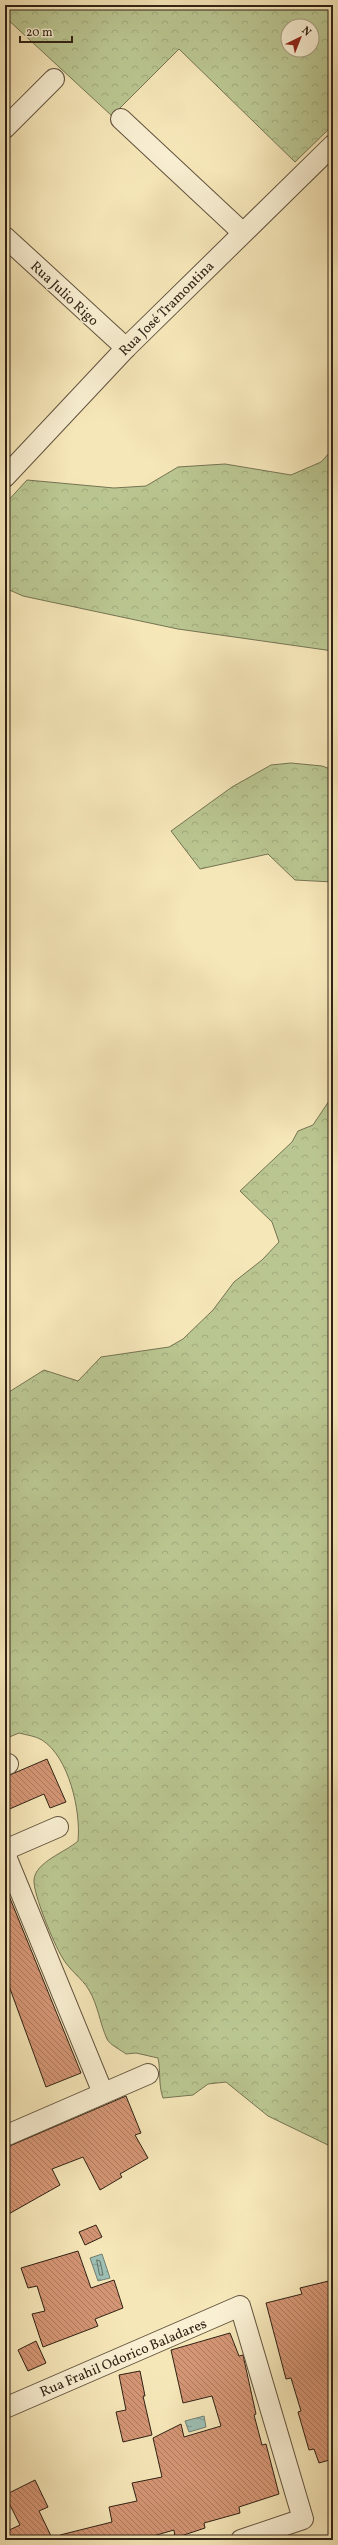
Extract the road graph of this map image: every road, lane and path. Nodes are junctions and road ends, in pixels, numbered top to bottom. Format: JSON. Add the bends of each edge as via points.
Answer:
{"nodes":[{"id":1,"x":54,"y":78,"type":"dead end"},
{"id":2,"x":121,"y":119,"type":"dead end"},
{"id":3,"x":5,"y":128,"type":"edge"},
{"id":4,"x":333,"y":145,"type":"edge"},
{"id":5,"x":242,"y":232,"type":"junction"},
{"id":6,"x":5,"y":237,"type":"edge"},
{"id":7,"x":126,"y":348,"type":"junction"},
{"id":8,"x":5,"y":476,"type":"edge"},
{"id":9,"x":58,"y":1828,"type":"dead end"},
{"id":10,"x":5,"y":1850,"type":"edge"},
{"id":11,"x":5,"y":1854,"type":"edge"},
{"id":12,"x":148,"y":2074,"type":"dead end"},
{"id":13,"x":103,"y":2093,"type":"junction"},
{"id":14,"x":5,"y":2136,"type":"edge"},
{"id":15,"x":5,"y":2408,"type":"edge"},
{"id":16,"x":241,"y":2540,"type":"edge"}],
"edges":[{"from":1,"to":3,"type":"street"},
{"from":2,"to":5,"type":"street"},
{"from":4,"to":5,"type":"street","name":"Rua José Tramontina"},
{"from":5,"to":7,"type":"street","name":"Rua José Tramontina"},
{"from":6,"to":7,"type":"street","name":"Rua Julio Rigo"},
{"from":7,"to":8,"type":"street","name":"Rua José Tramontina"},
{"from":9,"to":10,"type":"street"},
{"from":11,"to":13,"type":"street"},
{"from":12,"to":13,"type":"street"},
{"from":13,"to":14,"type":"street"},
{"from":15,"to":16,"type":"street","name":"Rua Frahil Odorico Baladares","via":[[240,2306],[302,2520]]}]}
